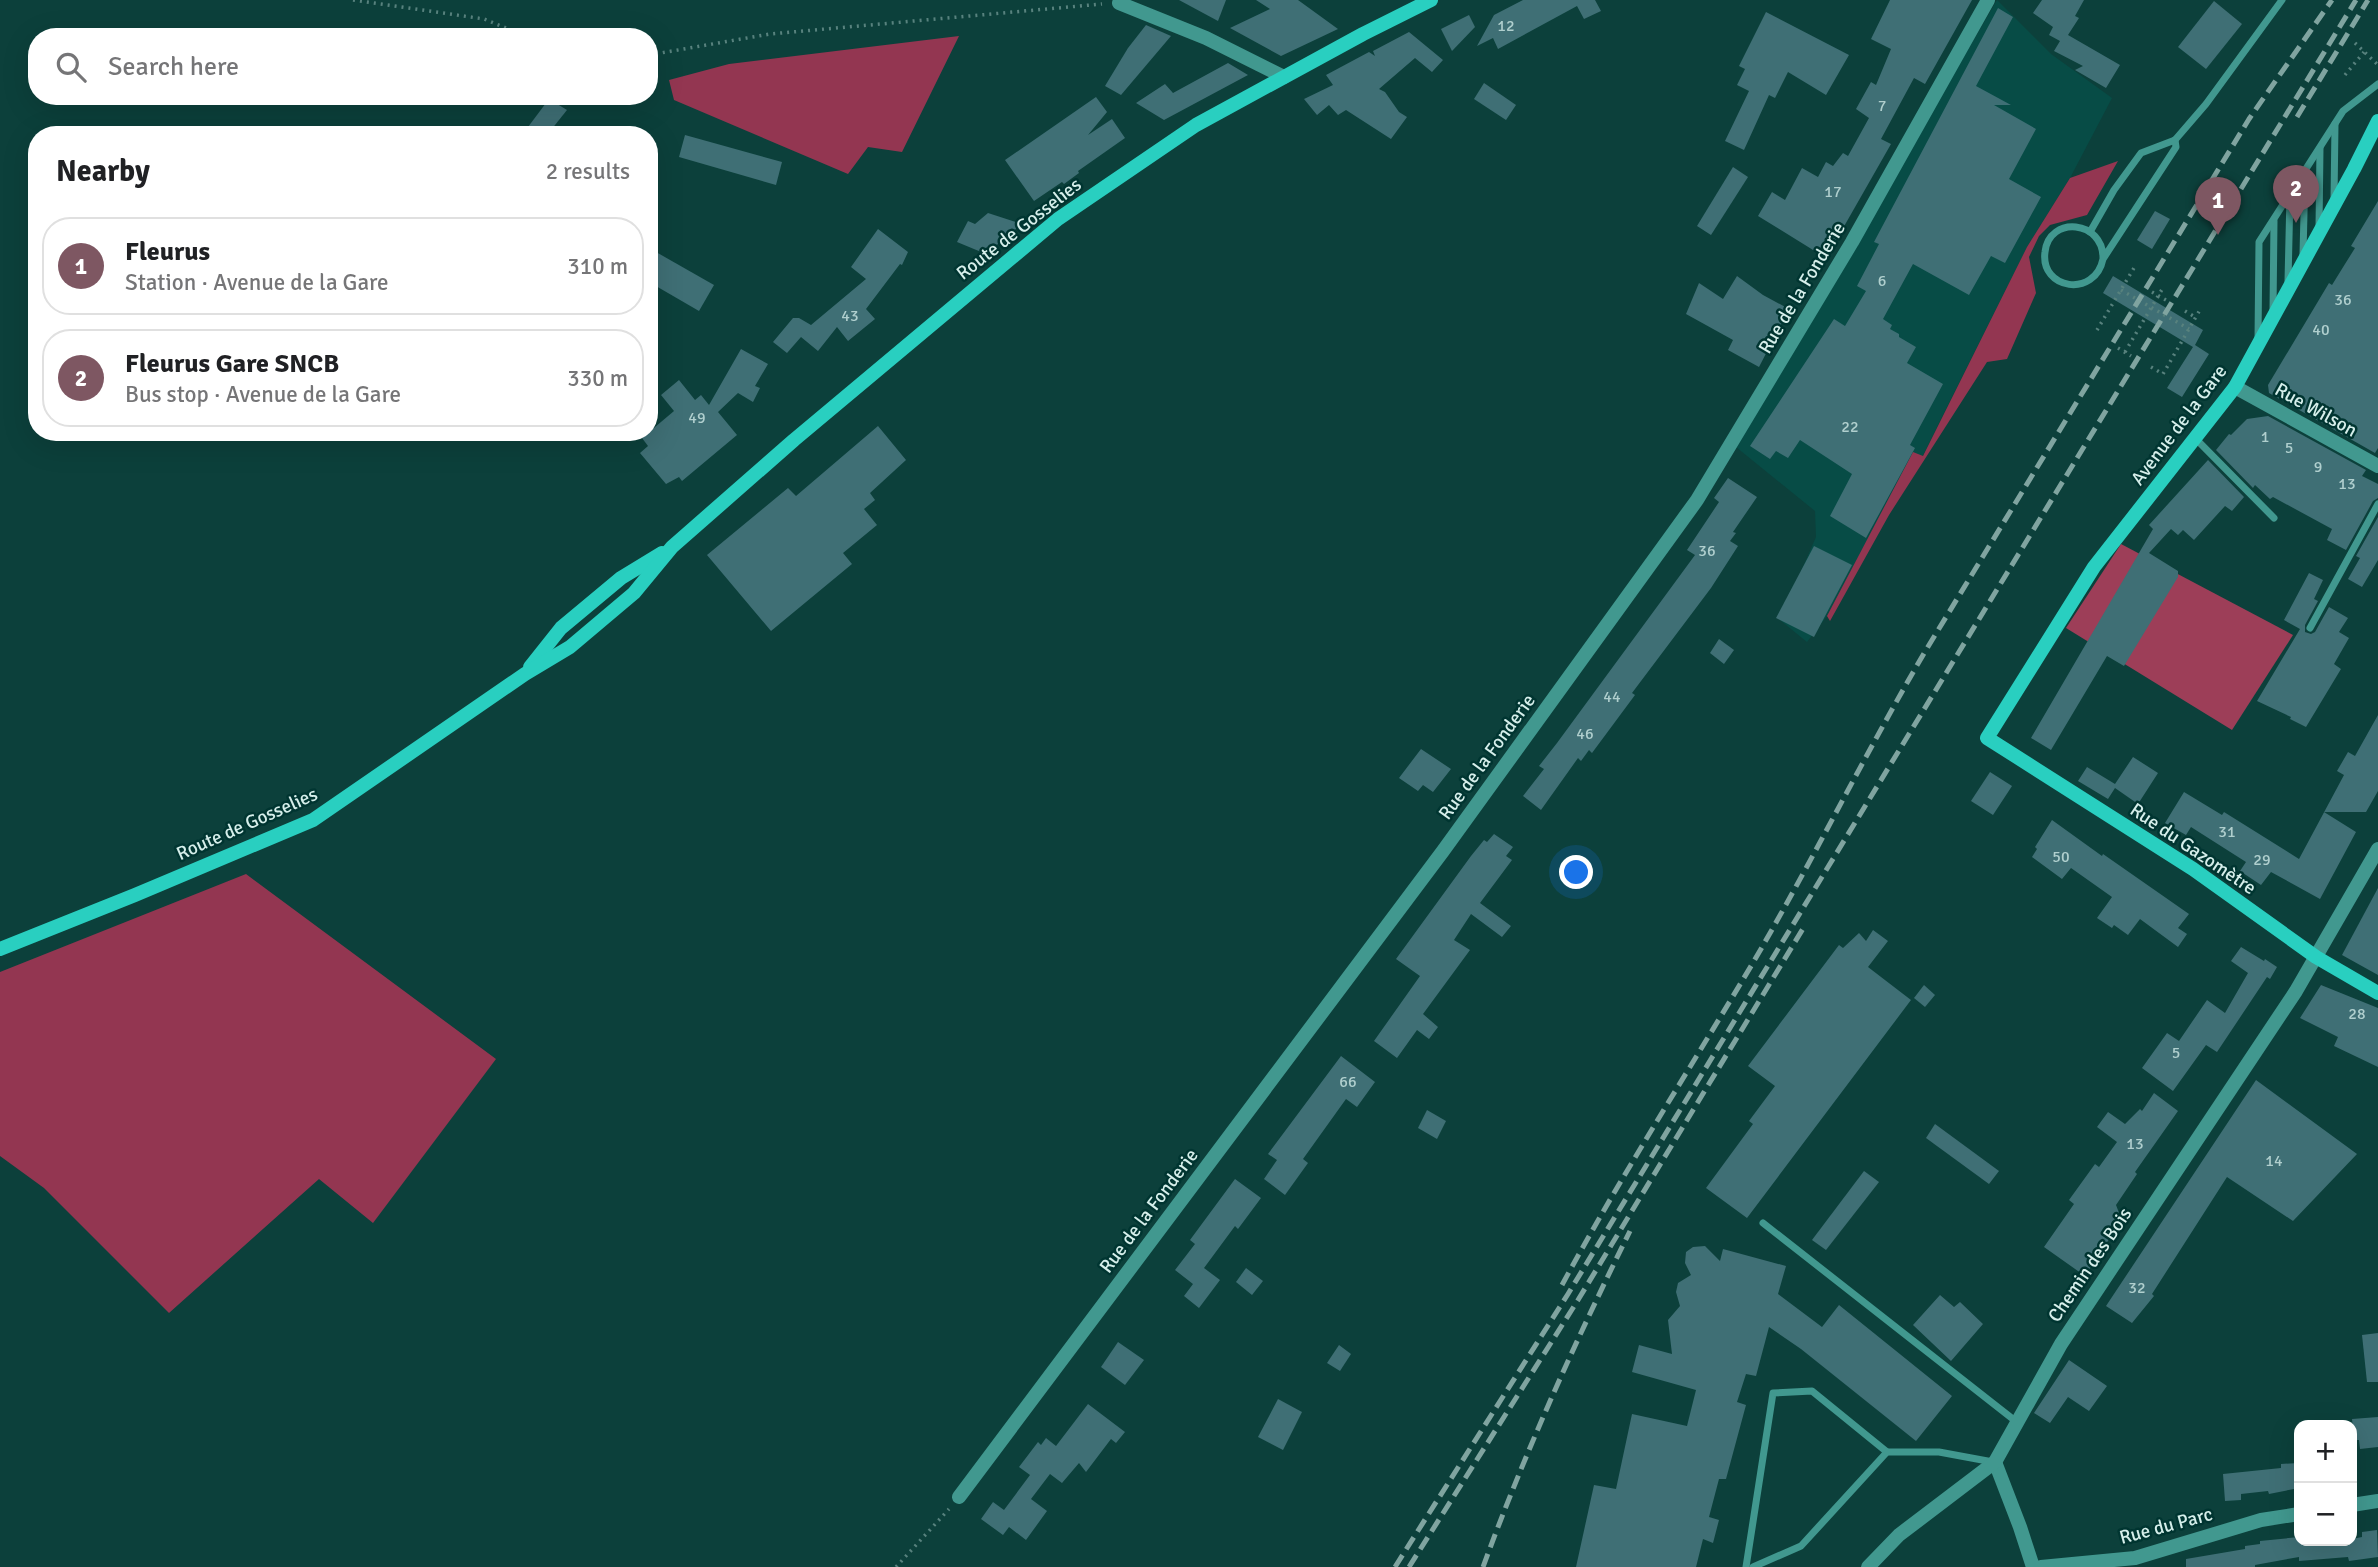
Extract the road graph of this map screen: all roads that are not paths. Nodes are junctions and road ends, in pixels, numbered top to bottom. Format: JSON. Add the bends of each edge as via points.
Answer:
{"nodes":[{"id":1,"x":1431,"y":0,"type":"edge"},
{"id":2,"x":1988,"y":0,"type":"edge"},
{"id":3,"x":2282,"y":0,"type":"edge"},
{"id":4,"x":1119,"y":3,"type":"road end"},
{"id":5,"x":1284,"y":77,"type":"junction"},
{"id":6,"x":2378,"y":83,"type":"edge"},
{"id":7,"x":2378,"y":121,"type":"edge"},
{"id":8,"x":2335,"y":124,"type":"junction"},
{"id":9,"x":2175,"y":140,"type":"junction"},
{"id":10,"x":2320,"y":148,"type":"junction"},
{"id":11,"x":2305,"y":171,"type":"junction"},
{"id":12,"x":2290,"y":195,"type":"junction"},
{"id":13,"x":2334,"y":207,"type":"junction"},
{"id":14,"x":2274,"y":218,"type":"junction"},
{"id":15,"x":2090,"y":232,"type":"junction"},
{"id":16,"x":2319,"y":234,"type":"junction"},
{"id":17,"x":2103,"y":259,"type":"junction"},
{"id":18,"x":2303,"y":263,"type":"junction"},
{"id":19,"x":2288,"y":291,"type":"junction"},
{"id":20,"x":2273,"y":318,"type":"junction"},
{"id":21,"x":2258,"y":346,"type":"junction"},
{"id":22,"x":2235,"y":387,"type":"junction"},
{"id":23,"x":2195,"y":438,"type":"junction"},
{"id":24,"x":2378,"y":466,"type":"edge"},
{"id":25,"x":2378,"y":504,"type":"edge"},
{"id":26,"x":2274,"y":518,"type":"dead end"},
{"id":27,"x":672,"y":547,"type":"junction"},
{"id":28,"x":2310,"y":628,"type":"dead end"},
{"id":29,"x":525,"y":674,"type":"junction"},
{"id":30,"x":1987,"y":738,"type":"joint"},
{"id":31,"x":2378,"y":849,"type":"edge"},
{"id":32,"x":0,"y":949,"type":"edge"},
{"id":33,"x":2316,"y":957,"type":"junction"},
{"id":34,"x":2378,"y":992,"type":"edge"},
{"id":35,"x":1763,"y":1223,"type":"dead end"},
{"id":36,"x":2018,"y":1423,"type":"junction"},
{"id":37,"x":1887,"y":1452,"type":"junction"},
{"id":38,"x":1995,"y":1462,"type":"junction"},
{"id":39,"x":959,"y":1497,"type":"road end"},
{"id":40,"x":2378,"y":1501,"type":"edge"},
{"id":41,"x":2357,"y":1504,"type":"edge"},
{"id":42,"x":2294,"y":1515,"type":"edge"},
{"id":43,"x":1746,"y":1567,"type":"edge"},
{"id":44,"x":1754,"y":1567,"type":"edge"},
{"id":45,"x":1868,"y":1567,"type":"edge"},
{"id":46,"x":2033,"y":1567,"type":"edge"},
{"id":47,"x":2041,"y":1567,"type":"edge"}],
"edges":[{"from":1,"to":5,"type":"main road","name":"Route de Gosselies"},
{"from":2,"to":39,"type":"street","name":"Rue de la Fonderie","via":[[1852,242],[1697,500],[1443,851]]},
{"from":3,"to":9,"type":"lane"},
{"from":4,"to":5,"type":"street","via":[[1206,38]]},
{"from":5,"to":27,"type":"main road","name":"Route de Gosselies","via":[[1196,125],[1058,219]]},
{"from":6,"to":8,"type":"lane","via":[[2343,111]]},
{"from":7,"to":13,"type":"main road","name":"Avenue de la Gare"},
{"from":8,"to":10,"type":"lane"},
{"from":8,"to":13,"type":"lane"},
{"from":9,"to":15,"type":"lane","via":[[2141,153]]},
{"from":9,"to":17,"type":"lane","via":[[2176,148]]},
{"from":10,"to":11,"type":"lane"},
{"from":10,"to":16,"type":"lane"},
{"from":11,"to":12,"type":"lane"},
{"from":11,"to":18,"type":"lane"},
{"from":12,"to":14,"type":"lane"},
{"from":12,"to":19,"type":"lane"},
{"from":13,"to":16,"type":"main road","name":"Avenue de la Gare"},
{"from":14,"to":20,"type":"lane"},
{"from":14,"to":21,"type":"lane","via":[[2259,242]]},
{"from":15,"to":17,"type":"lane","via":[[2102,247]]},
{"from":15,"to":17,"type":"lane","via":[[2072,226],[2054,233],[2045,249],[2047,268],[2060,282],[2079,285],[2096,275]]},
{"from":16,"to":18,"type":"main road","name":"Avenue de la Gare"},
{"from":18,"to":19,"type":"main road","name":"Avenue de la Gare"},
{"from":19,"to":20,"type":"main road","name":"Avenue de la Gare"},
{"from":20,"to":21,"type":"main road","name":"Avenue de la Gare"},
{"from":21,"to":22,"type":"main road","name":"Avenue de la Gare"},
{"from":22,"to":23,"type":"main road","name":"Avenue de la Gare"},
{"from":22,"to":24,"type":"street","name":"Rue Wilson"},
{"from":23,"to":26,"type":"lane"},
{"from":23,"to":30,"type":"main road","name":"Avenue de la Gare","via":[[2094,567]]},
{"from":25,"to":28,"type":"lane"},
{"from":27,"to":29,"type":"main road","name":"Route de Gosselies","via":[[634,593],[570,647]]},
{"from":27,"to":29,"type":"main road","name":"Route de Gosselies","via":[[621,578],[561,628]]},
{"from":29,"to":32,"type":"main road","name":"Route de Gosselies","via":[[313,820]]},
{"from":30,"to":33,"type":"main road","name":"Rue du Gazomètre","via":[[2193,869]]},
{"from":31,"to":33,"type":"street","name":"Chemin des Bois"},
{"from":33,"to":34,"type":"main road","name":"Rue du Gazomètre"},
{"from":33,"to":36,"type":"street","name":"Chemin des Bois","via":[[2061,1343]]},
{"from":35,"to":36,"type":"lane"},
{"from":36,"to":38,"type":"street","name":"Chemin des Bois"},
{"from":37,"to":38,"type":"lane","via":[[1939,1452]]},
{"from":37,"to":43,"type":"lane","via":[[1812,1391],[1773,1393]]},
{"from":37,"to":44,"type":"lane","via":[[1801,1546]]},
{"from":38,"to":45,"type":"street","name":"Chemin des Bois","via":[[1899,1535]]},
{"from":38,"to":46,"type":"street"},
{"from":40,"to":41,"type":"street"},
{"from":42,"to":47,"type":"street","name":"Rue du Parc","via":[[2261,1520],[2135,1558]]}]}
